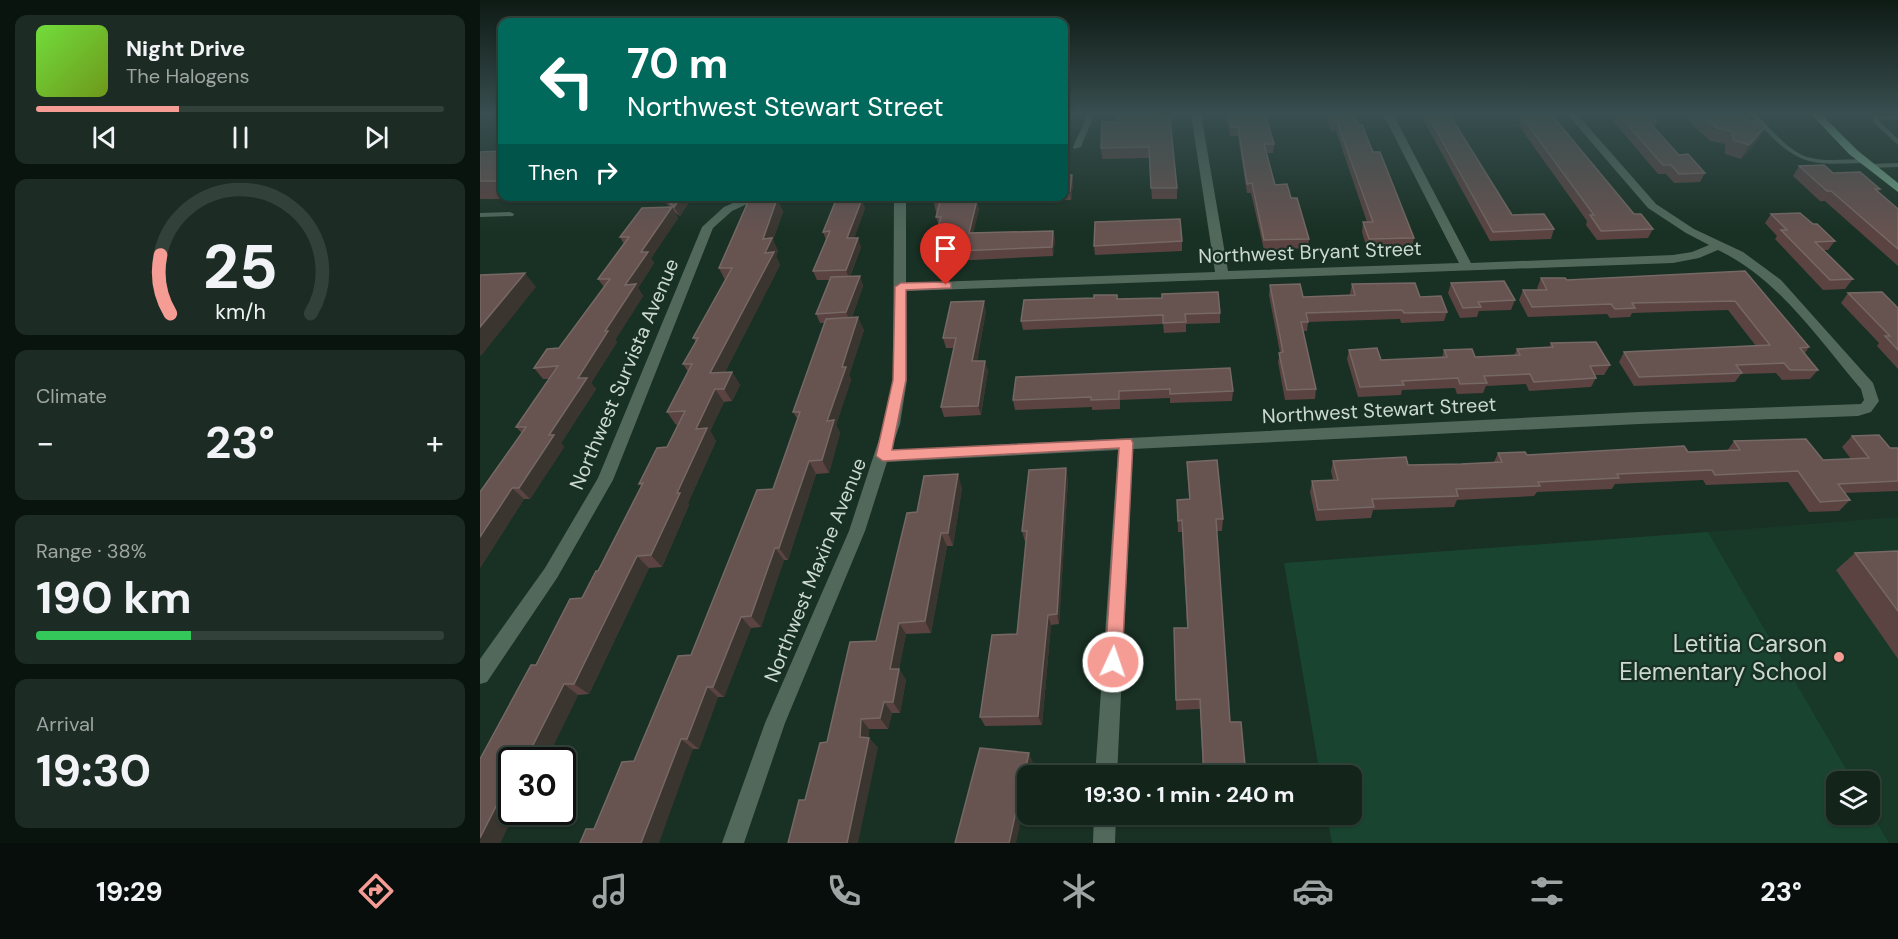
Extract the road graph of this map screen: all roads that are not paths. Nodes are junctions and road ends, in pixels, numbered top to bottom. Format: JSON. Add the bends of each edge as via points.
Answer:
{"nodes":[{"id":1,"x":1202,"y":153,"type":"edge"},
{"id":2,"x":1409,"y":153,"type":"edge"},
{"id":3,"x":1606,"y":153,"type":"edge"},
{"id":4,"x":1792,"y":153,"type":"edge"},
{"id":5,"x":1856,"y":153,"type":"edge"},
{"id":6,"x":1866,"y":163,"type":"junction"},
{"id":7,"x":1898,"y":165,"type":"edge"},
{"id":8,"x":1898,"y":189,"type":"edge"},
{"id":9,"x":747,"y":201,"type":"edge"},
{"id":10,"x":900,"y":201,"type":"edge"},
{"id":11,"x":510,"y":214,"type":"dead end"},
{"id":12,"x":480,"y":215,"type":"edge"},
{"id":13,"x":1719,"y":244,"type":"junction"},
{"id":14,"x":1467,"y":266,"type":"junction"},
{"id":15,"x":1222,"y":275,"type":"junction"},
{"id":16,"x":901,"y":287,"type":"junction"},
{"id":17,"x":1126,"y":443,"type":"junction"},
{"id":18,"x":883,"y":456,"type":"junction"},
{"id":19,"x":480,"y":675,"type":"edge"},
{"id":20,"x":1107,"y":765,"type":"edge"},
{"id":21,"x":1105,"y":825,"type":"edge"},
{"id":22,"x":733,"y":843,"type":"edge"},
{"id":23,"x":1104,"y":843,"type":"edge"}],
"edges":[{"from":1,"to":15,"type":"street"},
{"from":2,"to":14,"type":"street"},
{"from":3,"to":13,"type":"street","via":[[1652,206]]},
{"from":4,"to":6,"type":"lane","via":[[1817,162]]},
{"from":5,"to":6,"type":"main road"},
{"from":6,"to":7,"type":"lane"},
{"from":6,"to":8,"type":"main road"},
{"from":9,"to":19,"type":"street","name":"Northwest Survista Avenue","via":[[728,209],[708,227],[605,480],[551,573]]},
{"from":10,"to":16,"type":"street","name":"Northwest Maxine Avenue"},
{"from":11,"to":12,"type":"lane"},
{"from":13,"to":14,"type":"street","name":"Northwest Bryant Street","via":[[1695,255],[1673,259]]},
{"from":13,"to":17,"type":"street","name":"Northwest Stewart Street","via":[[1778,283],[1868,387],[1872,401],[1866,408]]},
{"from":14,"to":15,"type":"street","name":"Northwest Bryant Street"},
{"from":15,"to":16,"type":"street","name":"Northwest Bryant Street"},
{"from":16,"to":18,"type":"street","name":"Northwest Maxine Avenue","via":[[900,380]]},
{"from":17,"to":18,"type":"street","name":"Northwest Stewart Street"},
{"from":17,"to":20,"type":"street"},
{"from":18,"to":22,"type":"street","name":"Northwest Maxine Avenue","via":[[857,531],[775,723]]},
{"from":21,"to":23,"type":"street"}]}
